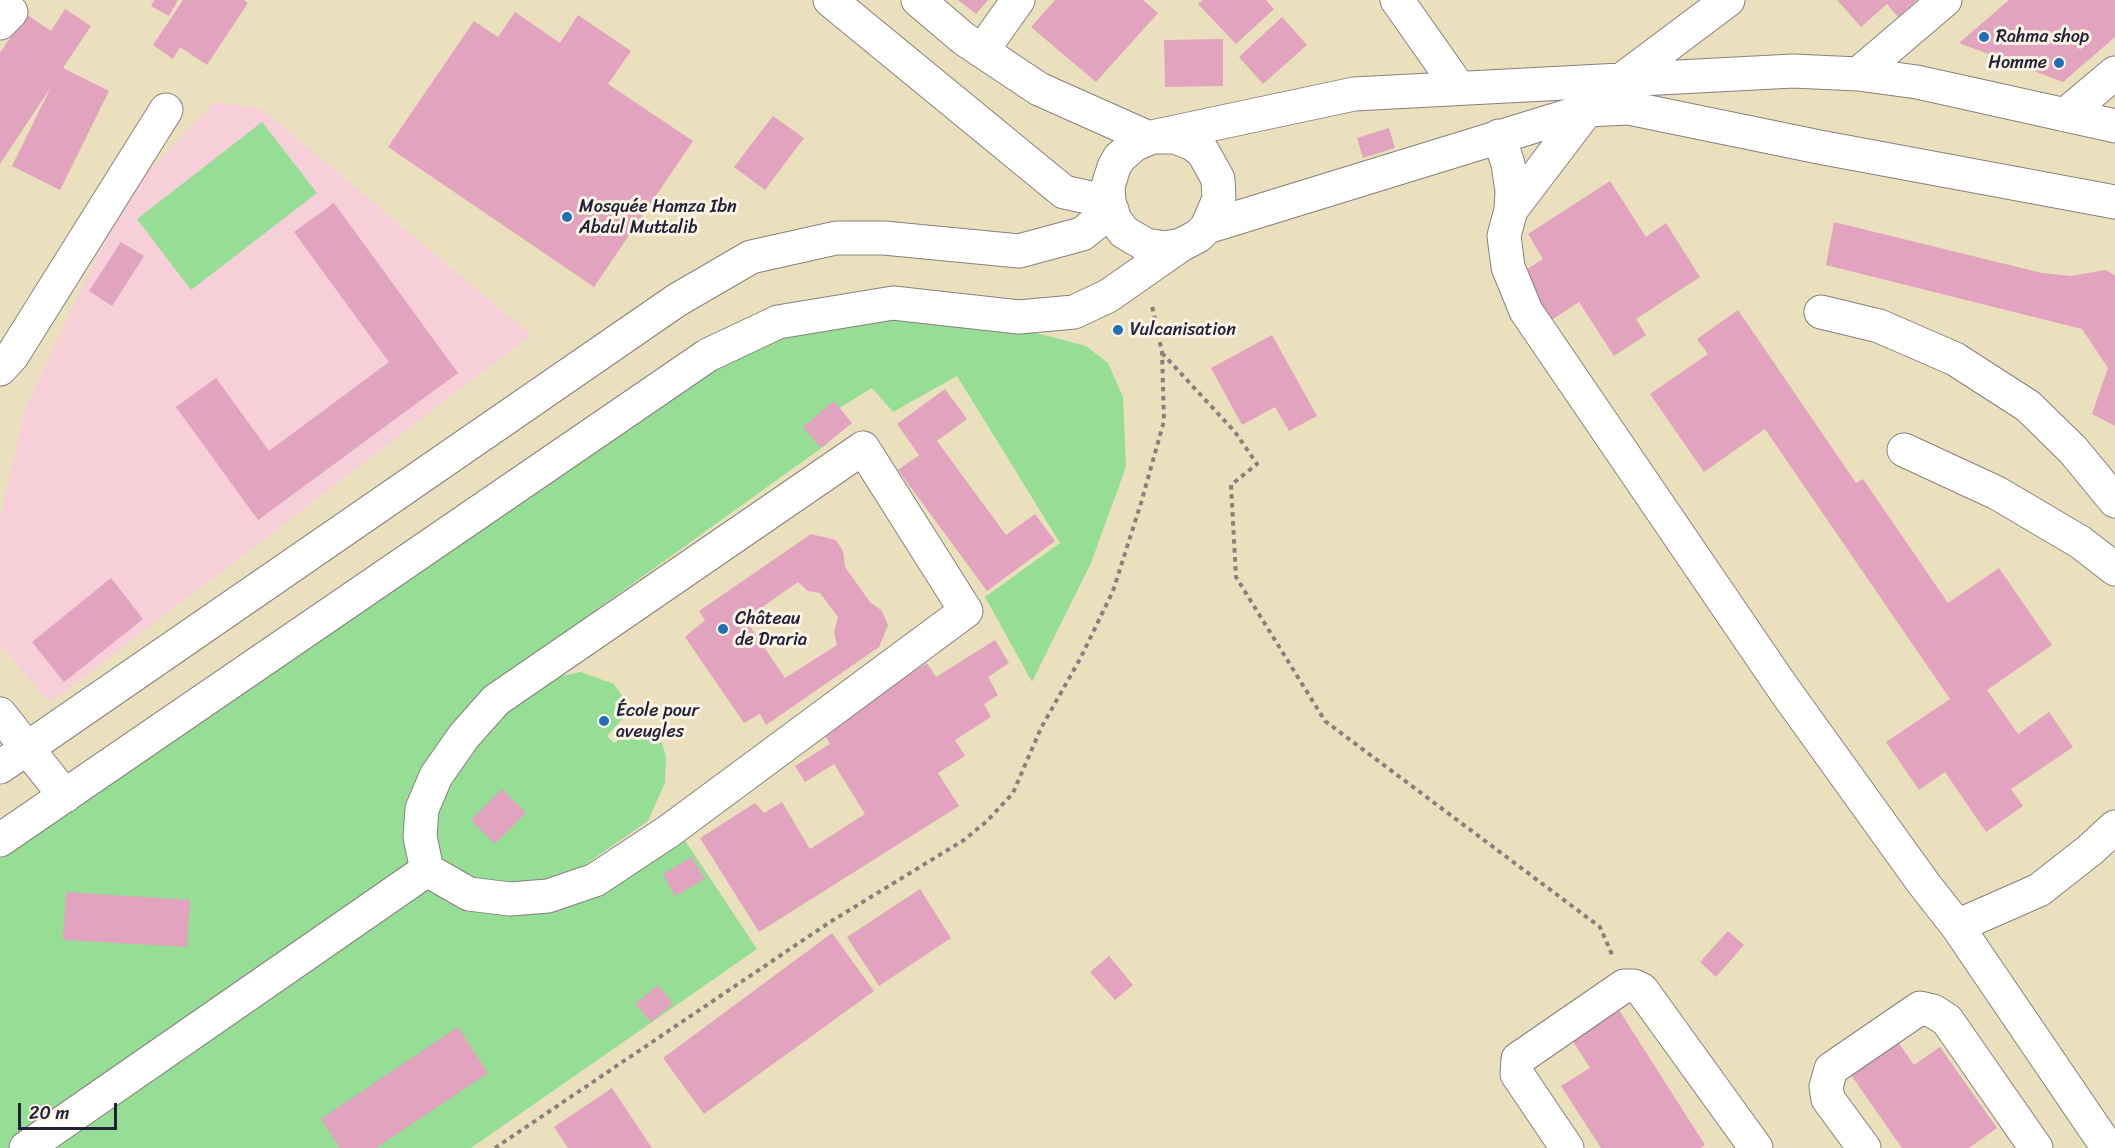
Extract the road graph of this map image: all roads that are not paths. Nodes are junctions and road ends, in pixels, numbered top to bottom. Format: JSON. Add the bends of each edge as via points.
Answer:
{"nodes":[{"id":1,"x":830,"y":0,"type":"edge"},
{"id":2,"x":918,"y":0,"type":"edge"},
{"id":3,"x":1018,"y":0,"type":"edge"},
{"id":4,"x":1397,"y":0,"type":"edge"},
{"id":5,"x":1728,"y":0,"type":"edge"},
{"id":6,"x":1945,"y":0,"type":"edge"},
{"id":7,"x":982,"y":51,"type":"junction"},
{"id":8,"x":1858,"y":74,"type":"junction"},
{"id":9,"x":2115,"y":74,"type":"edge"},
{"id":10,"x":1620,"y":81,"type":"junction"},
{"id":11,"x":1459,"y":88,"type":"junction"},
{"id":12,"x":166,"y":110,"type":"dead end"},
{"id":13,"x":1587,"y":110,"type":"junction"},
{"id":14,"x":2065,"y":115,"type":"junction"},
{"id":15,"x":2115,"y":126,"type":"edge"},
{"id":16,"x":1499,"y":136,"type":"junction"},
{"id":17,"x":1151,"y":137,"type":"junction"},
{"id":18,"x":2115,"y":202,"type":"edge"},
{"id":19,"x":1110,"y":206,"type":"junction"},
{"id":20,"x":1511,"y":210,"type":"junction"},
{"id":21,"x":1207,"y":227,"type":"junction"},
{"id":22,"x":1181,"y":245,"type":"junction"},
{"id":23,"x":1821,"y":312,"type":"dead end"},
{"id":24,"x":0,"y":369,"type":"edge"},
{"id":25,"x":1904,"y":450,"type":"dead end"},
{"id":26,"x":2115,"y":501,"type":"edge"},
{"id":27,"x":2115,"y":569,"type":"edge"},
{"id":28,"x":0,"y":714,"type":"edge"},
{"id":29,"x":28,"y":748,"type":"junction"},
{"id":30,"x":0,"y":767,"type":"edge"},
{"id":31,"x":65,"y":795,"type":"junction"},
{"id":32,"x":2115,"y":827,"type":"edge"},
{"id":33,"x":0,"y":840,"type":"edge"},
{"id":34,"x":428,"y":870,"type":"junction"},
{"id":35,"x":1957,"y":926,"type":"junction"},
{"id":36,"x":26,"y":1148,"type":"edge"},
{"id":37,"x":1567,"y":1148,"type":"edge"},
{"id":38,"x":1756,"y":1148,"type":"edge"},
{"id":39,"x":1864,"y":1148,"type":"edge"},
{"id":40,"x":2036,"y":1148,"type":"edge"},
{"id":41,"x":2108,"y":1148,"type":"edge"}],
"edges":[{"from":1,"to":19,"type":"street","via":[[1064,192]]},
{"from":2,"to":7,"type":"street"},
{"from":3,"to":7,"type":"street"},
{"from":4,"to":11,"type":"street"},
{"from":5,"to":10,"type":"street"},
{"from":6,"to":8,"type":"street"},
{"from":7,"to":17,"type":"street","via":[[1039,89],[1107,122]]},
{"from":8,"to":10,"type":"street","via":[[1793,71]]},
{"from":8,"to":14,"type":"street","via":[[1917,82]]},
{"from":9,"to":14,"type":"street"},
{"from":10,"to":11,"type":"street"},
{"from":11,"to":17,"type":"street","via":[[1354,94]]},
{"from":12,"to":24,"type":"street","via":[[12,357]]},
{"from":13,"to":16,"type":"street"},
{"from":13,"to":18,"type":"street","via":[[1629,108]]},
{"from":13,"to":20,"type":"street"},
{"from":14,"to":15,"type":"street"},
{"from":16,"to":20,"type":"street","via":[[1508,164]]},
{"from":16,"to":21,"type":"street"},
{"from":17,"to":19,"type":"street","via":[[1119,158],[1108,186]]},
{"from":17,"to":21,"type":"street","via":[[1175,137],[1193,144],[1214,168],[1219,199]]},
{"from":19,"to":22,"type":"street","via":[[1124,232],[1146,245]]},
{"from":19,"to":29,"type":"street","via":[[1082,234],[1019,251],[884,238],[836,238],[751,257],[677,300]]},
{"from":20,"to":35,"type":"street","via":[[1504,236],[1508,267],[1526,311],[1783,688]]},
{"from":21,"to":22,"type":"street"},
{"from":22,"to":31,"type":"street","via":[[1108,296],[1074,312],[1019,317],[893,303],[778,322],[708,355]]},
{"from":23,"to":26,"type":"street","via":[[1879,326],[1955,359],[2028,406],[2073,450]]},
{"from":25,"to":27,"type":"street","via":[[1997,493],[2080,542]]},
{"from":28,"to":29,"type":"street"},
{"from":29,"to":30,"type":"street"},
{"from":29,"to":31,"type":"street"},
{"from":31,"to":33,"type":"street"},
{"from":32,"to":35,"type":"street","via":[[2039,890]]},
{"from":34,"to":34,"type":"street","via":[[469,894],[510,900],[548,896],[595,880],[669,831],[966,610],[863,448],[496,700],[436,776],[422,809],[420,837]]},
{"from":34,"to":36,"type":"street"},
{"from":35,"to":41,"type":"street"},
{"from":37,"to":38,"type":"street","via":[[1517,1074],[1518,1059],[1624,986],[1642,990]]},
{"from":39,"to":40,"type":"street","via":[[1828,1099],[1826,1087],[1831,1069],[1920,1008],[1947,1020]]}]}
